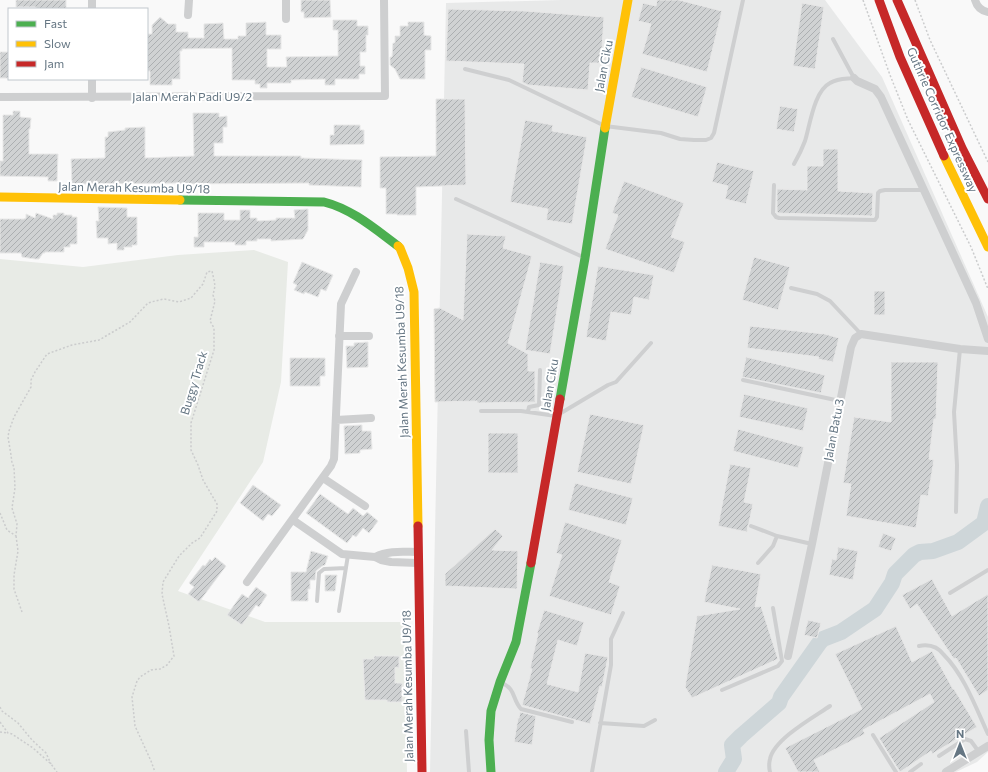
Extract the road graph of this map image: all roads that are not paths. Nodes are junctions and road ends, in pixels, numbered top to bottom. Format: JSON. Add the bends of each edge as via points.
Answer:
{"nodes":[{"id":1,"x":189,"y":0,"type":"edge"},
{"id":2,"x":286,"y":0,"type":"edge"},
{"id":3,"x":384,"y":0,"type":"edge"},
{"id":4,"x":628,"y":0,"type":"edge"},
{"id":5,"x":744,"y":0,"type":"edge"},
{"id":6,"x":879,"y":0,"type":"edge"},
{"id":7,"x":897,"y":0,"type":"edge"},
{"id":8,"x":975,"y":0,"type":"edge"},
{"id":9,"x":988,"y":12,"type":"edge"},
{"id":10,"x":188,"y":15,"type":"dead end"},
{"id":11,"x":286,"y":19,"type":"dead end"},
{"id":12,"x":833,"y":39,"type":"dead end"},
{"id":13,"x":465,"y":69,"type":"dead end"},
{"id":14,"x":854,"y":78,"type":"junction"},
{"id":15,"x":92,"y":80,"type":"edge"},
{"id":16,"x":0,"y":97,"type":"edge"},
{"id":17,"x":92,"y":98,"type":"junction"},
{"id":18,"x":605,"y":126,"type":"junction"},
{"id":19,"x":794,"y":164,"type":"dead end"},
{"id":20,"x":774,"y":185,"type":"dead end"},
{"id":21,"x":924,"y":190,"type":"junction"},
{"id":22,"x":0,"y":197,"type":"edge"},
{"id":23,"x":456,"y":199,"type":"dead end"},
{"id":24,"x":988,"y":199,"type":"edge"},
{"id":25,"x":988,"y":247,"type":"edge"},
{"id":26,"x":585,"y":258,"type":"junction"},
{"id":27,"x":356,"y":272,"type":"dead end"},
{"id":28,"x":791,"y":288,"type":"dead end"},
{"id":29,"x":861,"y":334,"type":"junction"},
{"id":30,"x":339,"y":336,"type":"junction"},
{"id":31,"x":369,"y":336,"type":"dead end"},
{"id":32,"x":988,"y":339,"type":"edge"},
{"id":33,"x":651,"y":343,"type":"dead end"},
{"id":34,"x":960,"y":349,"type":"junction"},
{"id":35,"x":988,"y":351,"type":"edge"},
{"id":36,"x":540,"y":370,"type":"dead end"},
{"id":37,"x":743,"y":380,"type":"dead end"},
{"id":38,"x":840,"y":401,"type":"junction"},
{"id":39,"x":481,"y":411,"type":"dead end"},
{"id":40,"x":528,"y":412,"type":"junction"},
{"id":41,"x":556,"y":416,"type":"junction"},
{"id":42,"x":372,"y":418,"type":"dead end"},
{"id":43,"x":336,"y":420,"type":"junction"},
{"id":44,"x":323,"y":478,"type":"junction"},
{"id":45,"x":365,"y":506,"type":"dead end"},
{"id":46,"x":956,"y":512,"type":"dead end"},
{"id":47,"x":293,"y":520,"type":"junction"},
{"id":48,"x":751,"y":526,"type":"dead end"},
{"id":49,"x":777,"y":536,"type":"junction"},
{"id":50,"x":812,"y":544,"type":"junction"},
{"id":51,"x":418,"y":552,"type":"junction"},
{"id":52,"x":348,"y":555,"type":"junction"},
{"id":53,"x":375,"y":557,"type":"junction"},
{"id":54,"x":418,"y":563,"type":"junction"},
{"id":55,"x":758,"y":563,"type":"dead end"},
{"id":56,"x":346,"y":568,"type":"junction"},
{"id":57,"x":988,"y":570,"type":"edge"},
{"id":58,"x":247,"y":582,"type":"dead end"},
{"id":59,"x":950,"y":592,"type":"dead end"},
{"id":60,"x":317,"y":601,"type":"dead end"},
{"id":61,"x":773,"y":608,"type":"dead end"},
{"id":62,"x":339,"y":611,"type":"dead end"},
{"id":63,"x":623,"y":613,"type":"dead end"},
{"id":64,"x":790,"y":645,"type":"junction"},
{"id":65,"x":781,"y":646,"type":"junction"},
{"id":66,"x":919,"y":646,"type":"dead end"},
{"id":67,"x":788,"y":656,"type":"dead end"},
{"id":68,"x":500,"y":682,"type":"junction"},
{"id":69,"x":722,"y":690,"type":"dead end"},
{"id":70,"x":830,"y":706,"type":"dead end"},
{"id":71,"x":655,"y":720,"type":"dead end"},
{"id":72,"x":572,"y":722,"type":"dead end"},
{"id":73,"x":600,"y":723,"type":"junction"},
{"id":74,"x":466,"y":730,"type":"dead end"},
{"id":75,"x":988,"y":734,"type":"edge"},
{"id":76,"x":873,"y":735,"type":"dead end"},
{"id":77,"x":988,"y":746,"type":"edge"},
{"id":78,"x":979,"y":752,"type":"junction"},
{"id":79,"x":939,"y":756,"type":"dead end"},
{"id":80,"x":921,"y":764,"type":"dead end"},
{"id":81,"x":422,"y":772,"type":"edge"},
{"id":82,"x":468,"y":772,"type":"edge"},
{"id":83,"x":491,"y":772,"type":"edge"},
{"id":84,"x":592,"y":772,"type":"edge"},
{"id":85,"x":770,"y":772,"type":"edge"},
{"id":86,"x":896,"y":772,"type":"edge"},
{"id":87,"x":910,"y":772,"type":"edge"},
{"id":88,"x":946,"y":772,"type":"edge"}],
"edges":[{"from":1,"to":10,"type":"street"},
{"from":2,"to":11,"type":"street"},
{"from":3,"to":17,"type":"street","name":"Jalan Merah Padi U9/2","via":[[385,96]]},
{"from":4,"to":18,"type":"main road","name":"Jalan Ciku"},
{"from":5,"to":18,"type":"lane","via":[[711,138],[694,140]]},
{"from":6,"to":25,"type":"main road","name":"Guthrie Corridor Expressway","via":[[900,58],[937,142]]},
{"from":7,"to":24,"type":"main road","name":"Guthrie Corridor Expressway","via":[[962,148]]},
{"from":8,"to":9,"type":"street","via":[[976,5]]},
{"from":12,"to":14,"type":"lane"},
{"from":13,"to":18,"type":"lane","via":[[509,80]]},
{"from":14,"to":19,"type":"lane","via":[[839,79],[825,86],[819,95],[804,143]]},
{"from":14,"to":21,"type":"street","via":[[875,89],[882,97]]},
{"from":15,"to":17,"type":"street"},
{"from":16,"to":17,"type":"street","name":"Jalan Merah Padi U9/2"},
{"from":18,"to":26,"type":"main road","name":"Jalan Ciku"},
{"from":20,"to":21,"type":"lane","via":[[773,213],[779,218],[875,220],[880,191]]},
{"from":21,"to":32,"type":"street","via":[[976,303]]},
{"from":22,"to":51,"type":"main road","name":"Jalan Merah Kesumba U9/18","via":[[324,202],[357,216],[400,248],[414,292]]},
{"from":23,"to":26,"type":"lane"},
{"from":26,"to":41,"type":"main road","name":"Jalan Ciku"},
{"from":27,"to":30,"type":"street","via":[[341,304]]},
{"from":28,"to":29,"type":"lane","via":[[817,294],[830,301]]},
{"from":29,"to":34,"type":"street"},
{"from":29,"to":38,"type":"street","name":"Jalan Batu 3","via":[[855,338],[851,347]]},
{"from":30,"to":31,"type":"street"},
{"from":30,"to":43,"type":"street"},
{"from":33,"to":41,"type":"lane","via":[[616,382]]},
{"from":34,"to":35,"type":"street"},
{"from":34,"to":46,"type":"lane","via":[[954,412]]},
{"from":36,"to":40,"type":"lane","via":[[539,405],[529,407]]},
{"from":37,"to":38,"type":"lane"},
{"from":38,"to":50,"type":"street","name":"Jalan Batu 3"},
{"from":39,"to":40,"type":"lane"},
{"from":40,"to":41,"type":"lane"},
{"from":41,"to":68,"type":"main road","name":"Jalan Ciku","via":[[526,595],[516,642]]},
{"from":42,"to":43,"type":"street"},
{"from":43,"to":44,"type":"street","via":[[334,459]]},
{"from":44,"to":45,"type":"street"},
{"from":44,"to":47,"type":"street"},
{"from":47,"to":52,"type":"street","via":[[342,554]]},
{"from":47,"to":58,"type":"street"},
{"from":48,"to":49,"type":"lane"},
{"from":49,"to":50,"type":"lane"},
{"from":49,"to":55,"type":"lane","via":[[773,546]]},
{"from":50,"to":64,"type":"street","name":"Jalan Batu 3"},
{"from":51,"to":53,"type":"street","via":[[384,552]]},
{"from":51,"to":54,"type":"main road","name":"Jalan Merah Kesumba U9/18"},
{"from":52,"to":53,"type":"street"},
{"from":52,"to":56,"type":"lane"},
{"from":53,"to":54,"type":"street","via":[[391,562]]},
{"from":54,"to":81,"type":"main road","name":"Jalan Merah Kesumba U9/18"},
{"from":56,"to":60,"type":"lane","via":[[324,569],[320,573]]},
{"from":56,"to":62,"type":"lane"},
{"from":57,"to":59,"type":"lane"},
{"from":61,"to":65,"type":"lane"},
{"from":63,"to":73,"type":"lane","via":[[611,640],[610,665]]},
{"from":64,"to":65,"type":"lane"},
{"from":64,"to":67,"type":"street","name":"Jalan Batu 3"},
{"from":65,"to":69,"type":"lane","via":[[781,664]]},
{"from":66,"to":75,"type":"lane","via":[[926,644],[944,654],[958,673]]},
{"from":68,"to":72,"type":"lane","via":[[508,686],[522,709]]},
{"from":68,"to":83,"type":"main road","name":"Jalan Ciku","via":[[491,711]]},
{"from":70,"to":85,"type":"lane","via":[[786,736],[770,758]]},
{"from":71,"to":73,"type":"lane","via":[[644,726]]},
{"from":73,"to":84,"type":"lane"},
{"from":74,"to":82,"type":"lane"},
{"from":76,"to":86,"type":"lane"},
{"from":77,"to":78,"type":"street"},
{"from":78,"to":79,"type":"lane","via":[[971,741],[965,739]]},
{"from":78,"to":88,"type":"street"},
{"from":80,"to":87,"type":"lane"}]}
